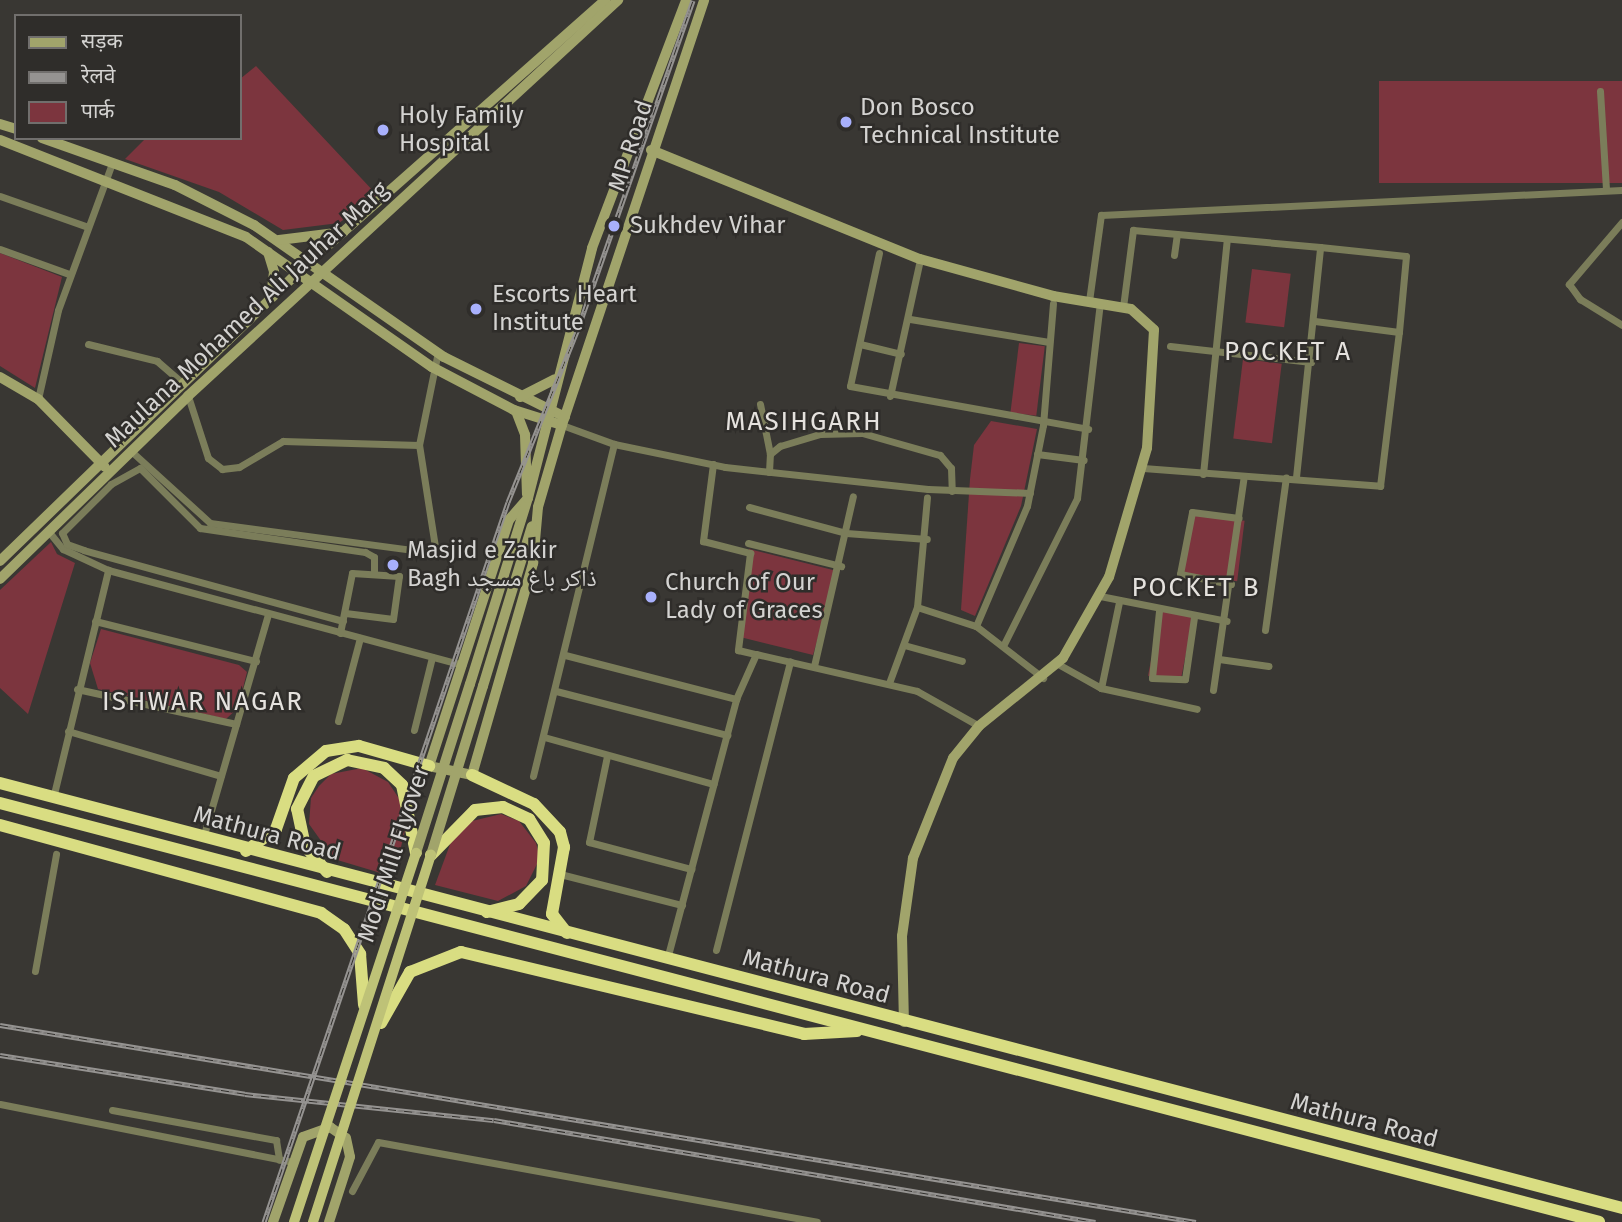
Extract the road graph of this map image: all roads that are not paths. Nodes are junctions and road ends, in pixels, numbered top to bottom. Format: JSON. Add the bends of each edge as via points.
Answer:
{"nodes":[{"id":1,"x":605,"y":0,"type":"edge"},
{"id":2,"x":618,"y":0,"type":"edge"},
{"id":3,"x":686,"y":0,"type":"edge"},
{"id":4,"x":704,"y":0,"type":"edge"},
{"id":5,"x":1600,"y":91,"type":"dead end"},
{"id":6,"x":0,"y":140,"type":"edge"},
{"id":7,"x":48,"y":140,"type":"edge"},
{"id":8,"x":651,"y":150,"type":"junction"},
{"id":9,"x":113,"y":163,"type":"junction"},
{"id":10,"x":106,"y":179,"type":"junction"},
{"id":11,"x":1606,"y":188,"type":"junction"},
{"id":12,"x":1622,"y":190,"type":"edge"},
{"id":13,"x":0,"y":196,"type":"edge"},
{"id":14,"x":1622,"y":222,"type":"edge"},
{"id":15,"x":88,"y":227,"type":"junction"},
{"id":16,"x":348,"y":231,"type":"junction"},
{"id":17,"x":1177,"y":234,"type":"junction"},
{"id":18,"x":1227,"y":239,"type":"junction"},
{"id":19,"x":278,"y":240,"type":"junction"},
{"id":20,"x":1320,"y":247,"type":"junction"},
{"id":21,"x":0,"y":249,"type":"edge"},
{"id":22,"x":267,"y":251,"type":"junction"},
{"id":23,"x":879,"y":253,"type":"dead end"},
{"id":24,"x":1174,"y":255,"type":"dead end"},
{"id":25,"x":920,"y":259,"type":"junction"},
{"id":26,"x":312,"y":261,"type":"junction"},
{"id":27,"x":324,"y":270,"type":"junction"},
{"id":28,"x":299,"y":271,"type":"junction"},
{"id":29,"x":69,"y":274,"type":"junction"},
{"id":30,"x":312,"y":280,"type":"junction"},
{"id":31,"x":271,"y":299,"type":"junction"},
{"id":32,"x":1089,"y":301,"type":"junction"},
{"id":33,"x":1053,"y":303,"type":"dead end"},
{"id":34,"x":1100,"y":303,"type":"junction"},
{"id":35,"x":1123,"y":307,"type":"junction"},
{"id":36,"x":910,"y":319,"type":"junction"},
{"id":37,"x":1315,"y":321,"type":"junction"},
{"id":38,"x":1622,"y":325,"type":"edge"},
{"id":39,"x":1399,"y":332,"type":"junction"},
{"id":40,"x":1049,"y":342,"type":"junction"},
{"id":41,"x":88,"y":344,"type":"dead end"},
{"id":42,"x":860,"y":345,"type":"junction"},
{"id":43,"x":1170,"y":346,"type":"dead end"},
{"id":44,"x":1216,"y":350,"type":"junction"},
{"id":45,"x":438,"y":352,"type":"junction"},
{"id":46,"x":901,"y":354,"type":"junction"},
{"id":47,"x":561,"y":358,"type":"junction"},
{"id":48,"x":1311,"y":362,"type":"junction"},
{"id":49,"x":432,"y":367,"type":"junction"},
{"id":50,"x":0,"y":377,"type":"edge"},
{"id":51,"x":183,"y":384,"type":"junction"},
{"id":52,"x":188,"y":396,"type":"junction"},
{"id":53,"x":520,"y":397,"type":"junction"},
{"id":54,"x":890,"y":397,"type":"junction"},
{"id":55,"x":38,"y":399,"type":"junction"},
{"id":56,"x":760,"y":404,"type":"dead end"},
{"id":57,"x":514,"y":410,"type":"junction"},
{"id":58,"x":548,"y":416,"type":"junction"},
{"id":59,"x":563,"y":421,"type":"junction"},
{"id":60,"x":1043,"y":425,"type":"junction"},
{"id":61,"x":1088,"y":429,"type":"junction"},
{"id":62,"x":419,"y":444,"type":"junction"},
{"id":63,"x":614,"y":444,"type":"junction"},
{"id":64,"x":131,"y":451,"type":"junction"},
{"id":65,"x":770,"y":453,"type":"junction"},
{"id":66,"x":1037,"y":454,"type":"junction"},
{"id":67,"x":1084,"y":460,"type":"junction"},
{"id":68,"x":102,"y":464,"type":"junction"},
{"id":69,"x":713,"y":464,"type":"junction"},
{"id":70,"x":1143,"y":468,"type":"junction"},
{"id":71,"x":110,"y":472,"type":"junction"},
{"id":72,"x":769,"y":472,"type":"junction"},
{"id":73,"x":1203,"y":474,"type":"junction"},
{"id":74,"x":1244,"y":476,"type":"junction"},
{"id":75,"x":1286,"y":477,"type":"junction"},
{"id":76,"x":1296,"y":477,"type":"junction"},
{"id":77,"x":952,"y":491,"type":"junction"},
{"id":78,"x":1030,"y":493,"type":"junction"},
{"id":79,"x":853,"y":496,"type":"dead end"},
{"id":80,"x":927,"y":496,"type":"dead end"},
{"id":81,"x":528,"y":498,"type":"junction"},
{"id":82,"x":538,"y":507,"type":"junction"},
{"id":83,"x":749,"y":507,"type":"dead end"},
{"id":84,"x":1239,"y":518,"type":"junction"},
{"id":85,"x":49,"y":531,"type":"junction"},
{"id":86,"x":846,"y":533,"type":"junction"},
{"id":87,"x":928,"y":539,"type":"junction"},
{"id":88,"x":748,"y":543,"type":"dead end"},
{"id":89,"x":0,"y":561,"type":"edge"},
{"id":90,"x":841,"y":566,"type":"junction"},
{"id":91,"x":108,"y":569,"type":"junction"},
{"id":92,"x":374,"y":573,"type":"junction"},
{"id":93,"x":0,"y":579,"type":"edge"},
{"id":94,"x":1231,"y":583,"type":"junction"},
{"id":95,"x":1100,"y":596,"type":"junction"},
{"id":96,"x":1119,"y":602,"type":"junction"},
{"id":97,"x":917,"y":607,"type":"junction"},
{"id":98,"x":1159,"y":611,"type":"junction"},
{"id":99,"x":268,"y":614,"type":"junction"},
{"id":100,"x":344,"y":617,"type":"junction"},
{"id":101,"x":1194,"y":617,"type":"junction"},
{"id":102,"x":95,"y":621,"type":"junction"},
{"id":103,"x":1227,"y":621,"type":"junction"},
{"id":104,"x":976,"y":626,"type":"junction"},
{"id":105,"x":1265,"y":630,"type":"dead end"},
{"id":106,"x":340,"y":633,"type":"junction"},
{"id":107,"x":360,"y":638,"type":"junction"},
{"id":108,"x":1004,"y":644,"type":"junction"},
{"id":109,"x":904,"y":645,"type":"junction"},
{"id":110,"x":565,"y":654,"type":"junction"},
{"id":111,"x":756,"y":654,"type":"junction"},
{"id":112,"x":432,"y":657,"type":"junction"},
{"id":113,"x":1219,"y":659,"type":"junction"},
{"id":114,"x":256,"y":661,"type":"junction"},
{"id":115,"x":790,"y":661,"type":"junction"},
{"id":116,"x":962,"y":661,"type":"dead end"},
{"id":117,"x":1058,"y":664,"type":"junction"},
{"id":118,"x":461,"y":666,"type":"junction"},
{"id":119,"x":814,"y":666,"type":"junction"},
{"id":120,"x":1269,"y":666,"type":"dead end"},
{"id":121,"x":1044,"y":678,"type":"junction"},
{"id":122,"x":889,"y":683,"type":"junction"},
{"id":123,"x":1101,"y":688,"type":"junction"},
{"id":124,"x":77,"y":689,"type":"junction"},
{"id":125,"x":1213,"y":690,"type":"dead end"},
{"id":126,"x":556,"y":691,"type":"junction"},
{"id":127,"x":736,"y":699,"type":"junction"},
{"id":128,"x":1197,"y":709,"type":"dead end"},
{"id":129,"x":338,"y":721,"type":"dead end"},
{"id":130,"x":236,"y":724,"type":"junction"},
{"id":131,"x":979,"y":726,"type":"junction"},
{"id":132,"x":414,"y":730,"type":"dead end"},
{"id":133,"x":68,"y":731,"type":"junction"},
{"id":134,"x":727,"y":735,"type":"junction"},
{"id":135,"x":544,"y":737,"type":"junction"},
{"id":136,"x":607,"y":756,"type":"junction"},
{"id":137,"x":429,"y":765,"type":"junction"},
{"id":138,"x":472,"y":775,"type":"junction"},
{"id":139,"x":221,"y":776,"type":"junction"},
{"id":140,"x":533,"y":776,"type":"dead end"},
{"id":141,"x":0,"y":783,"type":"edge"},
{"id":142,"x":714,"y":784,"type":"junction"},
{"id":143,"x":53,"y":798,"type":"junction"},
{"id":144,"x":0,"y":803,"type":"edge"},
{"id":145,"x":1,"y":826,"type":"edge"},
{"id":146,"x":203,"y":839,"type":"junction"},
{"id":147,"x":246,"y":851,"type":"junction"},
{"id":148,"x":416,"y":853,"type":"junction"},
{"id":149,"x":56,"y":854,"type":"dead end"},
{"id":150,"x":430,"y":855,"type":"junction"},
{"id":151,"x":691,"y":869,"type":"junction"},
{"id":152,"x":328,"y":873,"type":"junction"},
{"id":153,"x":560,"y":874,"type":"junction"},
{"id":154,"x":681,"y":905,"type":"junction"},
{"id":155,"x":483,"y":913,"type":"junction"},
{"id":156,"x":571,"y":936,"type":"junction"},
{"id":157,"x":716,"y":950,"type":"dead end"},
{"id":158,"x":667,"y":960,"type":"junction"},
{"id":159,"x":35,"y":971,"type":"dead end"},
{"id":160,"x":363,"y":1020,"type":"junction"},
{"id":161,"x":904,"y":1022,"type":"junction"},
{"id":162,"x":862,"y":1030,"type":"junction"},
{"id":163,"x":375,"y":1036,"type":"junction"},
{"id":164,"x":0,"y":1104,"type":"edge"},
{"id":165,"x":111,"y":1126,"type":"junction"},
{"id":166,"x":279,"y":1160,"type":"junction"},
{"id":167,"x":292,"y":1162,"type":"junction"},
{"id":168,"x":352,"y":1191,"type":"dead end"},
{"id":169,"x":1622,"y":1208,"type":"edge"},
{"id":170,"x":273,"y":1222,"type":"edge"},
{"id":171,"x":294,"y":1222,"type":"edge"},
{"id":172,"x":313,"y":1222,"type":"edge"},
{"id":173,"x":329,"y":1222,"type":"edge"},
{"id":174,"x":817,"y":1222,"type":"edge"},
{"id":175,"x":1599,"y":1222,"type":"edge"}],
"edges":[{"from":1,"to":16,"type":"main road","name":"Maulana Mohamed Ali Jauhar Marg"},
{"from":2,"to":27,"type":"main road","name":"Maulana Mohamed Ali Jauhar Marg"},
{"from":3,"to":47,"type":"main road","name":"MP Road","via":[[592,248]]},
{"from":4,"to":8,"type":"main road","name":"MP Road"},
{"from":5,"to":11,"type":"street"},
{"from":6,"to":10,"type":"main road"},
{"from":7,"to":9,"type":"main road"},
{"from":8,"to":25,"type":"main road"},
{"from":8,"to":59,"type":"main road","name":"MP Road"},
{"from":9,"to":10,"type":"street"},
{"from":9,"to":19,"type":"main road","via":[[175,185]]},
{"from":10,"to":15,"type":"street"},
{"from":10,"to":22,"type":"main road"},
{"from":11,"to":12,"type":"street"},
{"from":11,"to":32,"type":"street","via":[[1361,207],[1101,215]]},
{"from":13,"to":15,"type":"street"},
{"from":14,"to":38,"type":"street","via":[[1569,284],[1580,299]]},
{"from":15,"to":29,"type":"street"},
{"from":16,"to":19,"type":"main road"},
{"from":16,"to":26,"type":"main road","name":"Maulana Mohamed Ali Jauhar Marg"},
{"from":17,"to":18,"type":"street"},
{"from":17,"to":24,"type":"street"},
{"from":17,"to":35,"type":"street","via":[[1132,230]]},
{"from":18,"to":20,"type":"street"},
{"from":18,"to":44,"type":"street"},
{"from":19,"to":26,"type":"main road"},
{"from":20,"to":37,"type":"street"},
{"from":20,"to":39,"type":"street","via":[[1406,256]]},
{"from":21,"to":29,"type":"street"},
{"from":22,"to":28,"type":"main road"},
{"from":22,"to":31,"type":"main road","via":[[274,272]]},
{"from":23,"to":42,"type":"street"},
{"from":25,"to":32,"type":"main road"},
{"from":25,"to":36,"type":"street"},
{"from":26,"to":27,"type":"main road"},
{"from":26,"to":28,"type":"main road","name":"Maulana Mohamed Ali Jauhar Marg"},
{"from":27,"to":30,"type":"main road","name":"Maulana Mohamed Ali Jauhar Marg"},
{"from":27,"to":45,"type":"main road"},
{"from":28,"to":30,"type":"main road"},
{"from":28,"to":31,"type":"main road","name":"Maulana Mohamed Ali Jauhar Marg"},
{"from":29,"to":55,"type":"street"},
{"from":30,"to":49,"type":"main road"},
{"from":30,"to":52,"type":"main road","name":"Maulana Mohamed Ali Jauhar Marg"},
{"from":31,"to":51,"type":"main road","name":"Maulana Mohamed Ali Jauhar Marg"},
{"from":32,"to":34,"type":"main road"},
{"from":33,"to":40,"type":"street"},
{"from":34,"to":35,"type":"main road"},
{"from":34,"to":61,"type":"street"},
{"from":35,"to":70,"type":"main road","via":[[1145,316],[1155,337]]},
{"from":36,"to":40,"type":"street"},
{"from":36,"to":46,"type":"street"},
{"from":37,"to":39,"type":"street"},
{"from":37,"to":48,"type":"street"},
{"from":39,"to":76,"type":"street","via":[[1380,486]]},
{"from":40,"to":60,"type":"street"},
{"from":41,"to":51,"type":"street","via":[[157,361]]},
{"from":42,"to":46,"type":"street"},
{"from":42,"to":54,"type":"street","via":[[850,386]]},
{"from":43,"to":44,"type":"street"},
{"from":44,"to":48,"type":"street"},
{"from":44,"to":73,"type":"street"},
{"from":45,"to":49,"type":"street"},
{"from":45,"to":53,"type":"main road"},
{"from":46,"to":54,"type":"street"},
{"from":47,"to":53,"type":"main road","via":[[554,383]]},
{"from":47,"to":58,"type":"main road","name":"MP Road"},
{"from":48,"to":76,"type":"street"},
{"from":49,"to":57,"type":"main road"},
{"from":49,"to":62,"type":"street"},
{"from":50,"to":55,"type":"main road"},
{"from":51,"to":68,"type":"main road","name":"Maulana Mohamed Ali Jauhar Marg"},
{"from":52,"to":62,"type":"street","via":[[208,458],[222,469],[239,467],[283,441]]},
{"from":52,"to":64,"type":"main road","name":"Maulana Mohamed Ali Jauhar Marg"},
{"from":53,"to":58,"type":"main road"},
{"from":54,"to":60,"type":"street"},
{"from":55,"to":68,"type":"main road"},
{"from":56,"to":65,"type":"street"},
{"from":57,"to":58,"type":"main road"},
{"from":57,"to":81,"type":"main road","via":[[525,435],[522,468]]},
{"from":58,"to":59,"type":"main road"},
{"from":58,"to":81,"type":"main road","name":"MP Road"},
{"from":59,"to":63,"type":"street"},
{"from":59,"to":82,"type":"main road","name":"MP Road"},
{"from":60,"to":61,"type":"street"},
{"from":60,"to":66,"type":"street"},
{"from":61,"to":67,"type":"street"},
{"from":62,"to":64,"type":"street","via":[[436,552],[210,523]]},
{"from":63,"to":69,"type":"street"},
{"from":63,"to":110,"type":"street"},
{"from":64,"to":71,"type":"main road","name":"Maulana Mohamed Ali Jauhar Marg"},
{"from":65,"to":72,"type":"street"},
{"from":65,"to":77,"type":"street","via":[[820,433],[862,433],[940,455],[951,468]]},
{"from":66,"to":67,"type":"street"},
{"from":66,"to":78,"type":"street"},
{"from":67,"to":108,"type":"street","via":[[1068,523]]},
{"from":68,"to":71,"type":"main road"},
{"from":68,"to":89,"type":"main road","name":"Maulana Mohamed Ali Jauhar Marg"},
{"from":69,"to":72,"type":"street"},
{"from":69,"to":111,"type":"street","via":[[703,541],[750,553],[738,650]]},
{"from":70,"to":73,"type":"street"},
{"from":70,"to":95,"type":"main road"},
{"from":71,"to":85,"type":"main road","name":"Maulana Mohamed Ali Jauhar Marg"},
{"from":72,"to":77,"type":"street"},
{"from":73,"to":74,"type":"street"},
{"from":74,"to":75,"type":"street"},
{"from":74,"to":84,"type":"street"},
{"from":75,"to":76,"type":"street"},
{"from":75,"to":105,"type":"street"},
{"from":77,"to":78,"type":"street"},
{"from":78,"to":104,"type":"street"},
{"from":79,"to":86,"type":"street"},
{"from":80,"to":87,"type":"street"},
{"from":81,"to":118,"type":"main road","via":[[509,520]]},
{"from":81,"to":148,"type":"main road","name":"Modi Mill Flyover","bridge":true},
{"from":82,"to":138,"type":"main road","via":[[533,563]]},
{"from":82,"to":150,"type":"main road","name":"Modi Mill Flyover","bridge":true},
{"from":83,"to":86,"type":"street"},
{"from":84,"to":94,"type":"street"},
{"from":84,"to":94,"type":"street","via":[[1192,512],[1180,574]]},
{"from":85,"to":91,"type":"street","via":[[63,549]]},
{"from":85,"to":93,"type":"main road","name":"Maulana Mohamed Ali Jauhar Marg"},
{"from":86,"to":87,"type":"street"},
{"from":86,"to":90,"type":"street"},
{"from":87,"to":97,"type":"street"},
{"from":88,"to":90,"type":"street"},
{"from":90,"to":119,"type":"street"},
{"from":91,"to":99,"type":"street"},
{"from":91,"to":102,"type":"street"},
{"from":92,"to":100,"type":"street","via":[[352,573]]},
{"from":92,"to":100,"type":"street","via":[[399,576],[393,619]]},
{"from":92,"to":100,"type":"street","via":[[374,557],[365,552],[200,528],[140,468],[71,518],[62,533],[66,544],[84,550]]},
{"from":94,"to":103,"type":"street"},
{"from":95,"to":96,"type":"street"},
{"from":95,"to":117,"type":"main road"},
{"from":96,"to":98,"type":"street"},
{"from":96,"to":123,"type":"street"},
{"from":97,"to":104,"type":"street"},
{"from":97,"to":109,"type":"street"},
{"from":98,"to":101,"type":"street"},
{"from":98,"to":101,"type":"street","via":[[1152,678],[1185,679]]},
{"from":99,"to":106,"type":"street"},
{"from":99,"to":114,"type":"street"},
{"from":100,"to":106,"type":"street"},
{"from":101,"to":103,"type":"street"},
{"from":102,"to":114,"type":"street"},
{"from":102,"to":124,"type":"street"},
{"from":103,"to":113,"type":"street"},
{"from":104,"to":108,"type":"street"},
{"from":106,"to":107,"type":"street"},
{"from":107,"to":112,"type":"street"},
{"from":107,"to":129,"type":"street"},
{"from":108,"to":121,"type":"street"},
{"from":109,"to":116,"type":"street"},
{"from":109,"to":122,"type":"street"},
{"from":110,"to":126,"type":"street"},
{"from":110,"to":127,"type":"street"},
{"from":111,"to":115,"type":"street"},
{"from":111,"to":127,"type":"street"},
{"from":112,"to":118,"type":"street"},
{"from":112,"to":132,"type":"street"},
{"from":113,"to":120,"type":"street"},
{"from":113,"to":125,"type":"street"},
{"from":114,"to":130,"type":"street"},
{"from":115,"to":119,"type":"street"},
{"from":115,"to":157,"type":"street"},
{"from":117,"to":121,"type":"main road"},
{"from":117,"to":123,"type":"street"},
{"from":118,"to":137,"type":"main road"},
{"from":119,"to":122,"type":"street"},
{"from":121,"to":131,"type":"main road"},
{"from":122,"to":131,"type":"street","via":[[942,702]]},
{"from":123,"to":128,"type":"street"},
{"from":124,"to":130,"type":"street"},
{"from":124,"to":133,"type":"street"},
{"from":126,"to":134,"type":"street"},
{"from":126,"to":135,"type":"street"},
{"from":127,"to":134,"type":"street"},
{"from":130,"to":139,"type":"street"},
{"from":131,"to":161,"type":"main road","via":[[953,758],[913,858],[902,936]]},
{"from":133,"to":139,"type":"street"},
{"from":133,"to":143,"type":"street"},
{"from":134,"to":142,"type":"street"},
{"from":135,"to":136,"type":"street"},
{"from":135,"to":140,"type":"street"},
{"from":136,"to":142,"type":"street"},
{"from":136,"to":151,"type":"street","via":[[589,842]]},
{"from":137,"to":138,"type":"main road"},
{"from":137,"to":147,"type":"highway","via":[[359,746],[326,751],[294,778],[276,829]]},
{"from":138,"to":153,"type":"highway","via":[[551,818],[564,847]]},
{"from":139,"to":146,"type":"street"},
{"from":141,"to":143,"type":"highway","name":"Mathura Road"},
{"from":142,"to":151,"type":"street"},
{"from":143,"to":146,"type":"highway","name":"Mathura Road"},
{"from":144,"to":162,"type":"highway","name":"Mathura Road"},
{"from":145,"to":160,"type":"highway","bridge":true,"via":[[320,913],[344,929],[360,954]]},
{"from":146,"to":147,"type":"highway","name":"Mathura Road"},
{"from":147,"to":152,"type":"highway","name":"Mathura Road"},
{"from":148,"to":152,"type":"highway","via":[[402,785],[373,762],[347,760],[314,776],[300,797],[297,822],[313,856]]},
{"from":148,"to":160,"type":"main road","name":"Modi Mill Flyover","bridge":true},
{"from":149,"to":159,"type":"street"},
{"from":150,"to":155,"type":"highway","via":[[475,810],[503,807],[521,813],[541,834],[546,862],[537,889],[519,904]]},
{"from":150,"to":163,"type":"main road","name":"Modi Mill Flyover","bridge":true},
{"from":151,"to":154,"type":"street"},
{"from":152,"to":155,"type":"highway","name":"Mathura Road"},
{"from":153,"to":154,"type":"street"},
{"from":153,"to":156,"type":"highway","via":[[552,914]]},
{"from":154,"to":158,"type":"street"},
{"from":155,"to":156,"type":"highway","name":"Mathura Road"},
{"from":156,"to":158,"type":"highway","name":"Mathura Road"},
{"from":158,"to":161,"type":"highway","name":"Mathura Road"},
{"from":160,"to":171,"type":"main road","name":"Modi Mill Flyover","bridge":true},
{"from":161,"to":169,"type":"highway","name":"Mathura Road"},
{"from":162,"to":163,"type":"highway","via":[[804,1034],[461,953],[411,972]]},
{"from":162,"to":175,"type":"highway","name":"Mathura Road"},
{"from":163,"to":172,"type":"main road","name":"Modi Mill Flyover","bridge":true},
{"from":164,"to":165,"type":"street"},
{"from":165,"to":166,"type":"street"},
{"from":165,"to":166,"type":"street","via":[[113,1111],[276,1140]]},
{"from":166,"to":167,"type":"street"},
{"from":167,"to":170,"type":"main road"},
{"from":167,"to":173,"type":"main road","via":[[310,1131],[330,1127],[346,1138],[350,1157]]},
{"from":168,"to":174,"type":"street","via":[[378,1142]]}]}
